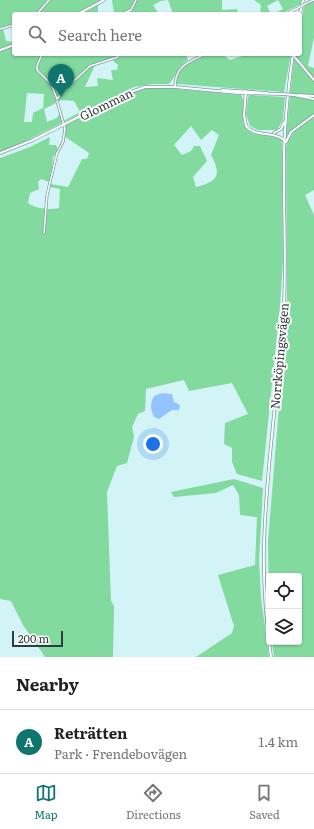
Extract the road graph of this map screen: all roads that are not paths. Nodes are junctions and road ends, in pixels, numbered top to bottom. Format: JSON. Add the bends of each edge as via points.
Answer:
{"nodes":[{"id":1,"x":49,"y":0,"type":"edge"},
{"id":2,"x":104,"y":0,"type":"edge"},
{"id":3,"x":136,"y":0,"type":"edge"},
{"id":4,"x":302,"y":0,"type":"edge"},
{"id":5,"x":314,"y":0,"type":"edge"},
{"id":6,"x":39,"y":12,"type":"edge"},
{"id":7,"x":82,"y":12,"type":"edge"},
{"id":8,"x":126,"y":12,"type":"edge"},
{"id":9,"x":290,"y":12,"type":"edge"},
{"id":10,"x":300,"y":12,"type":"edge"},
{"id":11,"x":12,"y":26,"type":"edge"},
{"id":12,"x":0,"y":29,"type":"edge"},
{"id":13,"x":12,"y":46,"type":"edge"},
{"id":14,"x":0,"y":50,"type":"edge"},
{"id":15,"x":41,"y":56,"type":"edge"},
{"id":16,"x":118,"y":56,"type":"edge"},
{"id":17,"x":201,"y":56,"type":"edge"},
{"id":18,"x":293,"y":56,"type":"edge"},
{"id":19,"x":295,"y":56,"type":"edge"},
{"id":20,"x":314,"y":80,"type":"edge"},
{"id":21,"x":175,"y":87,"type":"junction"},
{"id":22,"x":246,"y":93,"type":"junction"},
{"id":23,"x":314,"y":97,"type":"edge"},
{"id":24,"x":57,"y":100,"type":"junction"},
{"id":25,"x":314,"y":115,"type":"edge"},
{"id":26,"x":286,"y":118,"type":"junction"},
{"id":27,"x":64,"y":124,"type":"junction"},
{"id":28,"x":273,"y":134,"type":"junction"},
{"id":29,"x":285,"y":141,"type":"junction"},
{"id":30,"x":285,"y":145,"type":"junction"},
{"id":31,"x":0,"y":154,"type":"edge"},
{"id":32,"x":44,"y":233,"type":"dead end"},
{"id":33,"x":270,"y":657,"type":"edge"}],
"edges":[{"from":1,"to":6,"type":"street"},
{"from":2,"to":7,"type":"main road"},
{"from":3,"to":8,"type":"street","via":[[131,10]]},
{"from":4,"to":10,"type":"main road"},
{"from":5,"to":9,"type":"street","bridge":true},
{"from":11,"to":12,"type":"street"},
{"from":13,"to":14,"type":"main road"},
{"from":15,"to":24,"type":"street","via":[[37,70],[52,84]]},
{"from":16,"to":24,"type":"street","via":[[90,66]]},
{"from":17,"to":21,"type":"street","via":[[179,70]]},
{"from":18,"to":26,"type":"main road","name":"Norrköpingsvägen"},
{"from":19,"to":20,"type":"main road"},
{"from":21,"to":22,"type":"main road","name":"Glomman"},
{"from":21,"to":27,"type":"main road","name":"Glomman","via":[[151,86],[134,90]]},
{"from":22,"to":23,"type":"main road","name":"Glomman","bridge":true},
{"from":22,"to":28,"type":"main road","via":[[246,126],[254,132]]},
{"from":24,"to":27,"type":"street"},
{"from":25,"to":30,"type":"main road","via":[[291,132]]},
{"from":26,"to":28,"type":"main road","via":[[281,129]]},
{"from":26,"to":29,"type":"main road","name":"Norrköpingsvägen"},
{"from":27,"to":31,"type":"main road","name":"Glomman"},
{"from":27,"to":32,"type":"street","via":[[63,142],[57,153],[46,198]]},
{"from":28,"to":29,"type":"main road"},
{"from":29,"to":30,"type":"main road","name":"Norrköpingsvägen"},
{"from":30,"to":33,"type":"main road","name":"Norrköpingsvägen","via":[[284,306],[266,497],[264,546],[265,603]]}]}
